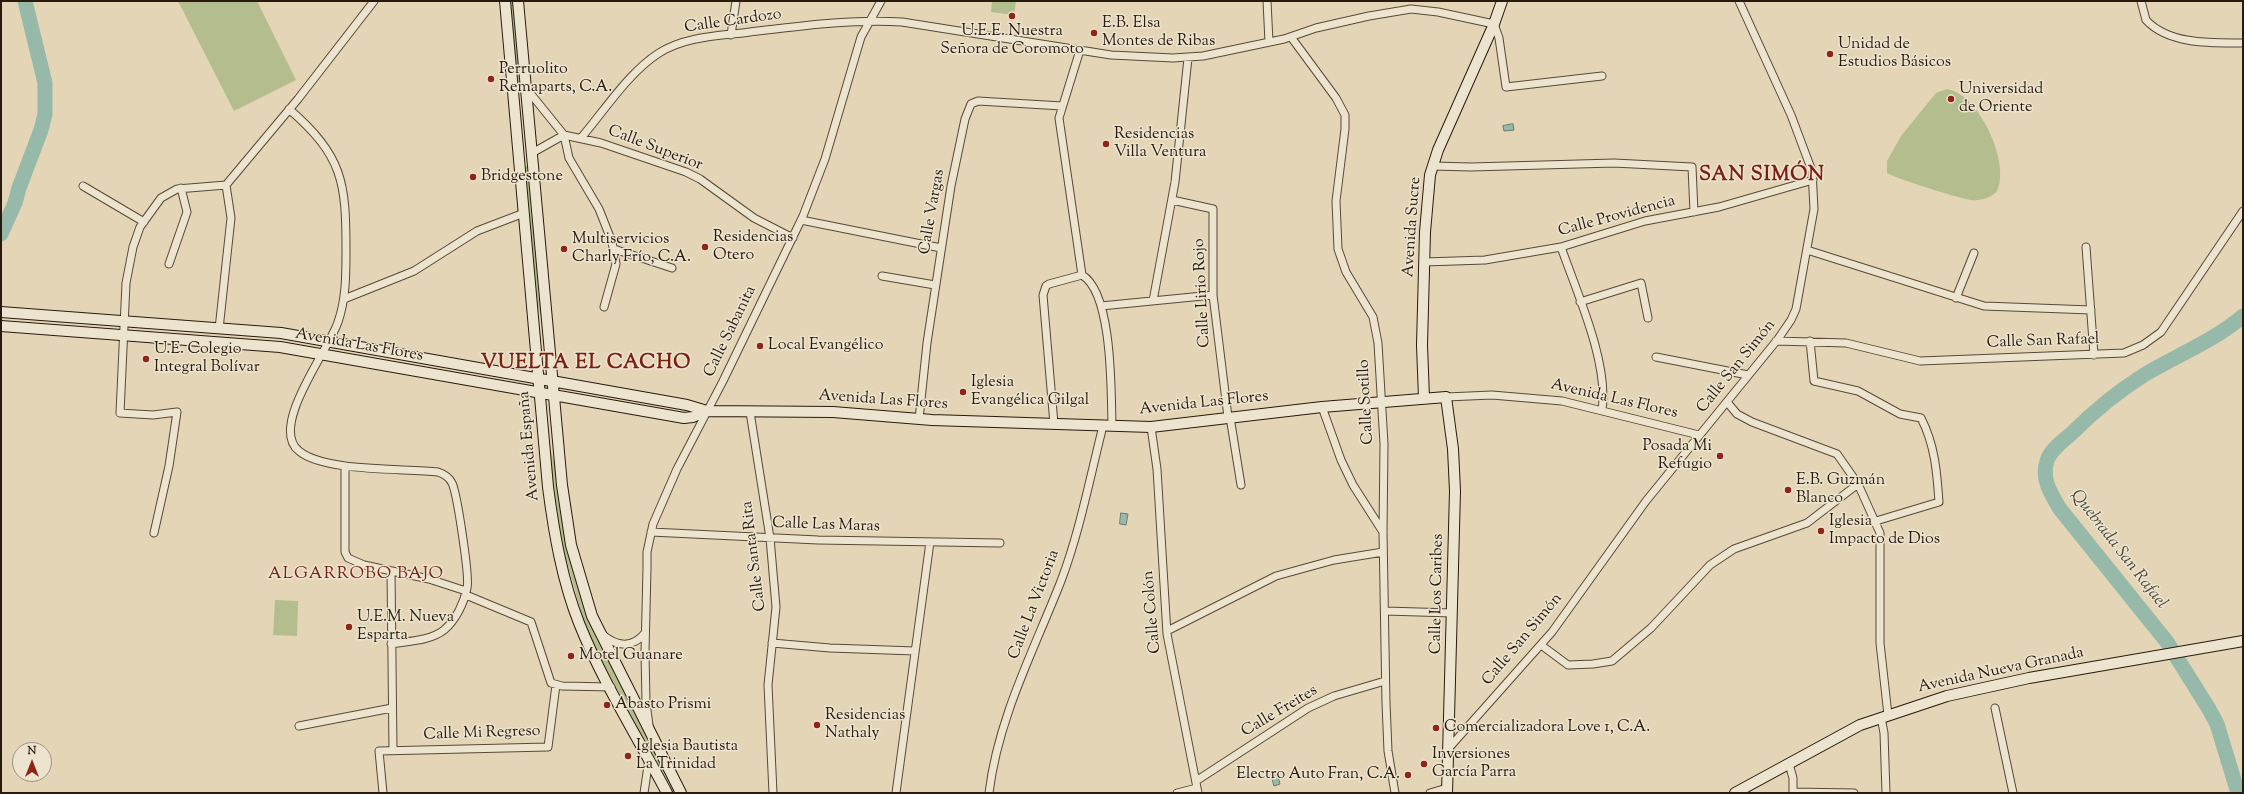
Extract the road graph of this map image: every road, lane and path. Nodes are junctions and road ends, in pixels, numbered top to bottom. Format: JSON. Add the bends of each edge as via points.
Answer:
{"nodes":[{"id":1,"x":374,"y":1,"type":"edge"},
{"id":2,"x":505,"y":1,"type":"edge"},
{"id":3,"x":518,"y":1,"type":"edge"},
{"id":4,"x":736,"y":1,"type":"edge"},
{"id":5,"x":881,"y":1,"type":"edge"},
{"id":6,"x":1267,"y":1,"type":"edge"},
{"id":7,"x":1410,"y":1,"type":"edge"},
{"id":8,"x":1502,"y":1,"type":"edge"},
{"id":9,"x":1739,"y":1,"type":"edge"},
{"id":10,"x":2141,"y":1,"type":"edge"},
{"id":11,"x":1411,"y":9,"type":"junction"},
{"id":12,"x":870,"y":21,"type":"junction"},
{"id":13,"x":1494,"y":24,"type":"junction"},
{"id":14,"x":731,"y":35,"type":"junction"},
{"id":15,"x":1291,"y":37,"type":"junction"},
{"id":16,"x":1269,"y":42,"type":"junction"},
{"id":17,"x":2243,"y":43,"type":"edge"},
{"id":18,"x":1080,"y":50,"type":"junction"},
{"id":19,"x":1188,"y":58,"type":"junction"},
{"id":20,"x":1602,"y":76,"type":"dead end"},
{"id":21,"x":526,"y":87,"type":"junction"},
{"id":22,"x":1062,"y":106,"type":"junction"},
{"id":23,"x":289,"y":109,"type":"junction"},
{"id":24,"x":564,"y":135,"type":"junction"},
{"id":25,"x":581,"y":138,"type":"junction"},
{"id":26,"x":532,"y":153,"type":"junction"},
{"id":27,"x":519,"y":158,"type":"junction"},
{"id":28,"x":1432,"y":166,"type":"junction"},
{"id":29,"x":1813,"y":180,"type":"junction"},
{"id":30,"x":226,"y":185,"type":"junction"},
{"id":31,"x":83,"y":186,"type":"dead end"},
{"id":32,"x":181,"y":188,"type":"junction"},
{"id":33,"x":1172,"y":200,"type":"junction"},
{"id":34,"x":2243,"y":211,"type":"edge"},
{"id":35,"x":1694,"y":212,"type":"junction"},
{"id":36,"x":524,"y":213,"type":"junction"},
{"id":37,"x":801,"y":220,"type":"junction"},
{"id":38,"x":144,"y":222,"type":"junction"},
{"id":39,"x":793,"y":238,"type":"junction"},
{"id":40,"x":2086,"y":246,"type":"dead end"},
{"id":41,"x":1562,"y":247,"type":"junction"},
{"id":42,"x":941,"y":248,"type":"junction"},
{"id":43,"x":614,"y":249,"type":"junction"},
{"id":44,"x":1807,"y":250,"type":"junction"},
{"id":45,"x":1974,"y":253,"type":"dead end"},
{"id":46,"x":1424,"y":262,"type":"junction"},
{"id":47,"x":169,"y":264,"type":"dead end"},
{"id":48,"x":672,"y":268,"type":"dead end"},
{"id":49,"x":1082,"y":275,"type":"junction"},
{"id":50,"x":882,"y":276,"type":"dead end"},
{"id":51,"x":935,"y":285,"type":"junction"},
{"id":52,"x":1214,"y":295,"type":"junction"},
{"id":53,"x":1956,"y":298,"type":"junction"},
{"id":54,"x":344,"y":299,"type":"junction"},
{"id":55,"x":1153,"y":301,"type":"junction"},
{"id":56,"x":1580,"y":302,"type":"junction"},
{"id":57,"x":1101,"y":306,"type":"junction"},
{"id":58,"x":604,"y":307,"type":"dead end"},
{"id":59,"x":2091,"y":310,"type":"junction"},
{"id":60,"x":1,"y":312,"type":"edge"},
{"id":61,"x":1648,"y":318,"type":"dead end"},
{"id":62,"x":124,"y":321,"type":"junction"},
{"id":63,"x":1,"y":326,"type":"edge"},
{"id":64,"x":219,"y":329,"type":"junction"},
{"id":65,"x":124,"y":335,"type":"junction"},
{"id":66,"x":1776,"y":341,"type":"junction"},
{"id":67,"x":1810,"y":341,"type":"junction"},
{"id":68,"x":330,"y":342,"type":"junction"},
{"id":69,"x":322,"y":354,"type":"junction"},
{"id":70,"x":2094,"y":355,"type":"junction"},
{"id":71,"x":1656,"y":357,"type":"dead end"},
{"id":72,"x":1748,"y":375,"type":"junction"},
{"id":73,"x":539,"y":378,"type":"junction"},
{"id":74,"x":553,"y":381,"type":"junction"},
{"id":75,"x":540,"y":392,"type":"junction"},
{"id":76,"x":554,"y":395,"type":"junction"},
{"id":77,"x":1446,"y":397,"type":"junction"},
{"id":78,"x":1424,"y":398,"type":"junction"},
{"id":79,"x":1382,"y":401,"type":"junction"},
{"id":80,"x":1727,"y":402,"type":"junction"},
{"id":81,"x":1322,"y":407,"type":"junction"},
{"id":82,"x":1602,"y":410,"type":"junction"},
{"id":83,"x":707,"y":411,"type":"junction"},
{"id":84,"x":750,"y":412,"type":"junction"},
{"id":85,"x":1229,"y":417,"type":"junction"},
{"id":86,"x":919,"y":419,"type":"junction"},
{"id":87,"x":1054,"y":424,"type":"junction"},
{"id":88,"x":1108,"y":426,"type":"junction"},
{"id":89,"x":1151,"y":427,"type":"junction"},
{"id":90,"x":1700,"y":435,"type":"junction"},
{"id":91,"x":345,"y":466,"type":"junction"},
{"id":92,"x":1858,"y":484,"type":"junction"},
{"id":93,"x":1241,"y":485,"type":"dead end"},
{"id":94,"x":1876,"y":521,"type":"junction"},
{"id":95,"x":651,"y":532,"type":"junction"},
{"id":96,"x":1383,"y":532,"type":"junction"},
{"id":97,"x":154,"y":533,"type":"dead end"},
{"id":98,"x":770,"y":538,"type":"junction"},
{"id":99,"x":930,"y":542,"type":"junction"},
{"id":100,"x":1000,"y":543,"type":"dead end"},
{"id":101,"x":1383,"y":552,"type":"junction"},
{"id":102,"x":391,"y":571,"type":"junction"},
{"id":103,"x":466,"y":593,"type":"junction"},
{"id":104,"x":1385,"y":611,"type":"junction"},
{"id":105,"x":1452,"y":613,"type":"junction"},
{"id":106,"x":597,"y":631,"type":"junction"},
{"id":107,"x":1167,"y":631,"type":"junction"},
{"id":108,"x":645,"y":633,"type":"junction"},
{"id":109,"x":2243,"y":641,"type":"edge"},
{"id":110,"x":772,"y":643,"type":"junction"},
{"id":111,"x":391,"y":644,"type":"junction"},
{"id":112,"x":1541,"y":646,"type":"junction"},
{"id":113,"x":915,"y":651,"type":"junction"},
{"id":114,"x":1385,"y":681,"type":"junction"},
{"id":115,"x":556,"y":685,"type":"junction"},
{"id":116,"x":611,"y":687,"type":"junction"},
{"id":117,"x":392,"y":708,"type":"junction"},
{"id":118,"x":1995,"y":708,"type":"dead end"},
{"id":119,"x":1884,"y":716,"type":"junction"},
{"id":120,"x":299,"y":726,"type":"dead end"},
{"id":121,"x":650,"y":733,"type":"junction"},
{"id":122,"x":1448,"y":749,"type":"junction"},
{"id":123,"x":393,"y":750,"type":"junction"},
{"id":124,"x":649,"y":758,"type":"junction"},
{"id":125,"x":1789,"y":764,"type":"junction"},
{"id":126,"x":1197,"y":787,"type":"edge"},
{"id":127,"x":1447,"y":790,"type":"edge"},
{"id":128,"x":1793,"y":792,"type":"edge"},
{"id":129,"x":383,"y":793,"type":"edge"},
{"id":130,"x":644,"y":793,"type":"edge"},
{"id":131,"x":667,"y":793,"type":"edge"},
{"id":132,"x":681,"y":793,"type":"edge"},
{"id":133,"x":773,"y":793,"type":"edge"},
{"id":134,"x":896,"y":793,"type":"edge"},
{"id":135,"x":989,"y":793,"type":"edge"},
{"id":136,"x":1176,"y":793,"type":"edge"},
{"id":137,"x":1395,"y":793,"type":"edge"},
{"id":138,"x":1430,"y":793,"type":"edge"},
{"id":139,"x":1735,"y":793,"type":"edge"},
{"id":140,"x":1854,"y":793,"type":"edge"},
{"id":141,"x":1886,"y":793,"type":"edge"},
{"id":142,"x":2014,"y":793,"type":"edge"}],
"edges":[{"from":1,"to":23,"type":"street"},
{"from":2,"to":27,"type":"street","name":"Avenida España"},
{"from":3,"to":21,"type":"street","name":"Avenida España"},
{"from":4,"to":14,"type":"street"},
{"from":5,"to":12,"type":"street","name":"Calle Sabanita"},
{"from":6,"to":16,"type":"street"},
{"from":7,"to":11,"type":"street"},
{"from":8,"to":13,"type":"street","name":"Avenida Sucre"},
{"from":9,"to":29,"type":"street","name":"Calle San Simón","via":[[1804,145]]},
{"from":10,"to":17,"type":"street","via":[[2146,20],[2168,34],[2186,40]]},
{"from":11,"to":13,"type":"street","name":"Calle Cardozo"},
{"from":11,"to":15,"type":"street","name":"Calle Cardozo","via":[[1347,21]]},
{"from":12,"to":14,"type":"street","name":"Calle Cardozo"},
{"from":12,"to":18,"type":"street","name":"Calle Cardozo","via":[[902,22]]},
{"from":12,"to":37,"type":"street","name":"Calle Sabanita","via":[[861,37],[825,159]]},
{"from":13,"to":20,"type":"street","via":[[1499,38],[1506,87]]},
{"from":13,"to":28,"type":"street","name":"Avenida Sucre"},
{"from":14,"to":25,"type":"street","name":"Calle Cardozo","via":[[683,42],[659,54],[630,79]]},
{"from":15,"to":16,"type":"street","name":"Calle Cardozo"},
{"from":15,"to":79,"type":"street","name":"Calle Sotillo","via":[[1336,98],[1345,116],[1336,202],[1336,236],[1346,272],[1373,317],[1378,343]]},
{"from":16,"to":19,"type":"street","name":"Calle Cardozo"},
{"from":18,"to":19,"type":"street","name":"Calle Cardozo","via":[[1127,56]]},
{"from":18,"to":22,"type":"street"},
{"from":19,"to":33,"type":"street"},
{"from":21,"to":24,"type":"street"},
{"from":21,"to":26,"type":"street","name":"Avenida España"},
{"from":22,"to":42,"type":"street","name":"Calle Vargas","via":[[984,100],[971,104],[961,138]]},
{"from":22,"to":49,"type":"street","via":[[1059,123]]},
{"from":23,"to":30,"type":"street"},
{"from":23,"to":54,"type":"street","via":[[319,137],[340,174],[345,202]]},
{"from":24,"to":25,"type":"street","name":"Calle Superior"},
{"from":24,"to":26,"type":"street"},
{"from":24,"to":43,"type":"street","via":[[569,158],[599,209]]},
{"from":25,"to":39,"type":"street","name":"Calle Superior","via":[[686,172],[700,179],[754,218]]},
{"from":26,"to":27,"type":"street"},
{"from":26,"to":74,"type":"street","name":"Avenida España"},
{"from":27,"to":36,"type":"street","name":"Avenida España"},
{"from":28,"to":35,"type":"street","via":[[1614,163],[1692,167]]},
{"from":28,"to":46,"type":"street","name":"Avenida Sucre"},
{"from":29,"to":35,"type":"street","name":"Calle Providencia","via":[[1719,208]]},
{"from":29,"to":44,"type":"street","name":"Calle San Simón","via":[[1814,209]]},
{"from":30,"to":32,"type":"street"},
{"from":30,"to":64,"type":"street","via":[[230,218]]},
{"from":31,"to":38,"type":"street"},
{"from":32,"to":38,"type":"street","via":[[162,198]]},
{"from":32,"to":47,"type":"street","via":[[187,212]]},
{"from":33,"to":52,"type":"street","name":"Calle Lirio Rojo","via":[[1213,209]]},
{"from":33,"to":55,"type":"street"},
{"from":34,"to":70,"type":"street","name":"Calle San Rafael","via":[[2172,319],[2158,335],[2124,353]]},
{"from":35,"to":41,"type":"street","name":"Calle Providencia","via":[[1645,221]]},
{"from":36,"to":54,"type":"street","via":[[477,231],[436,259],[408,274]]},
{"from":36,"to":73,"type":"street","name":"Avenida España"},
{"from":37,"to":39,"type":"street","name":"Calle Sabanita"},
{"from":37,"to":42,"type":"street"},
{"from":38,"to":62,"type":"street","via":[[128,266]]},
{"from":39,"to":83,"type":"street","name":"Calle Sabanita"},
{"from":40,"to":59,"type":"street"},
{"from":41,"to":46,"type":"street","name":"Calle Providencia","via":[[1485,260]]},
{"from":41,"to":56,"type":"street"},
{"from":42,"to":51,"type":"street","name":"Calle Vargas"},
{"from":43,"to":48,"type":"street"},
{"from":43,"to":58,"type":"street","via":[[616,264]]},
{"from":44,"to":53,"type":"street"},
{"from":44,"to":66,"type":"street","name":"Calle San Simón","via":[[1796,309]]},
{"from":45,"to":53,"type":"street"},
{"from":46,"to":78,"type":"street","name":"Avenida Sucre"},
{"from":49,"to":57,"type":"street","name":"Calle La Victoria","via":[[1090,280]]},
{"from":49,"to":87,"type":"street","via":[[1049,284],[1043,295]]},
{"from":50,"to":51,"type":"street"},
{"from":51,"to":86,"type":"street","name":"Calle Vargas"},
{"from":52,"to":55,"type":"street"},
{"from":52,"to":85,"type":"street","name":"Calle Lirio Rojo"},
{"from":53,"to":59,"type":"street","via":[[1993,307]]},
{"from":54,"to":68,"type":"street"},
{"from":55,"to":57,"type":"street"},
{"from":56,"to":61,"type":"street","via":[[1642,282]]},
{"from":56,"to":82,"type":"street","via":[[1603,378]]},
{"from":57,"to":88,"type":"street","name":"Calle La Victoria","via":[[1108,344]]},
{"from":59,"to":70,"type":"street"},
{"from":60,"to":62,"type":"street","name":"Avenida Las Flores"},
{"from":62,"to":64,"type":"street","name":"Avenida Las Flores"},
{"from":62,"to":65,"type":"street"},
{"from":63,"to":65,"type":"street","name":"Avenida Las Flores"},
{"from":64,"to":68,"type":"street","name":"Avenida Las Flores","via":[[281,334]]},
{"from":65,"to":69,"type":"street","name":"Avenida Las Flores","via":[[264,345]]},
{"from":65,"to":97,"type":"street","via":[[120,413],[153,415],[177,412],[169,466]]},
{"from":66,"to":67,"type":"street","name":"Calle San Rafael"},
{"from":66,"to":72,"type":"street","name":"Calle San Simón"},
{"from":67,"to":70,"type":"street","name":"Calle San Rafael","via":[[1846,344],[1920,361]]},
{"from":67,"to":94,"type":"street","via":[[1814,381],[1858,391],[1900,414],[1921,418],[1926,427],[1936,462],[1939,502]]},
{"from":68,"to":69,"type":"street"},
{"from":68,"to":73,"type":"street","name":"Avenida Las Flores"},
{"from":69,"to":75,"type":"street","name":"Avenida Las Flores"},
{"from":69,"to":91,"type":"street","via":[[300,395],[292,422],[292,439],[295,448],[307,456]]},
{"from":71,"to":72,"type":"street"},
{"from":72,"to":80,"type":"street","name":"Calle San Simón"},
{"from":73,"to":74,"type":"street","name":"Avenida Las Flores"},
{"from":73,"to":75,"type":"street","name":"Avenida España"},
{"from":74,"to":76,"type":"street","name":"Avenida España"},
{"from":74,"to":83,"type":"street","name":"Avenida Las Flores","via":[[687,405]]},
{"from":75,"to":76,"type":"street","name":"Avenida Las Flores"},
{"from":75,"to":116,"type":"street","name":"Avenida España","via":[[548,487],[558,548],[579,621]]},
{"from":76,"to":83,"type":"street","name":"Avenida Las Flores","via":[[684,418]]},
{"from":76,"to":106,"type":"street","name":"Avenida España","via":[[569,532],[580,579]]},
{"from":77,"to":78,"type":"street","name":"Avenida Las Flores"},
{"from":77,"to":82,"type":"street","name":"Avenida Las Flores","via":[[1515,396],[1562,401]]},
{"from":77,"to":105,"type":"street","name":"Calle Los Caribes","via":[[1454,461]]},
{"from":78,"to":79,"type":"street","name":"Avenida Las Flores"},
{"from":79,"to":81,"type":"street","name":"Avenida Las Flores"},
{"from":79,"to":96,"type":"street","name":"Calle Sotillo"},
{"from":80,"to":90,"type":"street","name":"Calle San Simón"},
{"from":80,"to":92,"type":"street","via":[[1737,414],[1752,422],[1837,454]]},
{"from":81,"to":85,"type":"street","name":"Avenida Las Flores"},
{"from":81,"to":96,"type":"street","via":[[1340,460]]},
{"from":82,"to":90,"type":"street","name":"Avenida Las Flores"},
{"from":83,"to":84,"type":"street","name":"Avenida Las Flores"},
{"from":83,"to":95,"type":"street","name":"Calle Sabanita","via":[[677,468]]},
{"from":84,"to":86,"type":"street","name":"Avenida Las Flores","via":[[844,412]]},
{"from":84,"to":98,"type":"street","name":"Calle Santa Rita"},
{"from":85,"to":89,"type":"street","name":"Avenida Las Flores"},
{"from":85,"to":93,"type":"street","name":"Calle Lirio Rojo"},
{"from":86,"to":87,"type":"street","name":"Avenida Las Flores"},
{"from":87,"to":88,"type":"street","name":"Avenida Las Flores"},
{"from":88,"to":89,"type":"street","name":"Avenida Las Flores"},
{"from":88,"to":135,"type":"street","name":"Calle La Victoria","via":[[1069,557],[1020,680],[1000,742]]},
{"from":89,"to":107,"type":"street","name":"Calle Colón","via":[[1157,469]]},
{"from":90,"to":112,"type":"street","name":"Calle San Simón","via":[[1646,501]]},
{"from":91,"to":102,"type":"street","via":[[346,556],[354,562]]},
{"from":91,"to":103,"type":"street","via":[[438,472],[449,478],[454,491],[466,567]]},
{"from":92,"to":94,"type":"street"},
{"from":92,"to":112,"type":"street","via":[[1807,523],[1725,554],[1700,575],[1651,628],[1612,660],[1593,664],[1568,664]]},
{"from":94,"to":119,"type":"street","via":[[1880,541]]},
{"from":95,"to":98,"type":"street","name":"Calle Las Maras"},
{"from":95,"to":108,"type":"street","name":"Calle Sabanita","via":[[647,563]]},
{"from":96,"to":101,"type":"street","name":"Calle Sotillo"},
{"from":98,"to":99,"type":"street","name":"Calle Las Maras"},
{"from":98,"to":110,"type":"street","name":"Calle Santa Rita","via":[[776,607]]},
{"from":99,"to":100,"type":"street","name":"Calle Las Maras"},
{"from":99,"to":113,"type":"street"},
{"from":101,"to":104,"type":"street","name":"Calle Sotillo"},
{"from":101,"to":107,"type":"street","via":[[1334,560],[1276,576]]},
{"from":102,"to":103,"type":"street","via":[[429,579]]},
{"from":102,"to":111,"type":"street"},
{"from":103,"to":111,"type":"street","via":[[456,615],[443,630],[423,639]]},
{"from":103,"to":115,"type":"street","via":[[530,622],[548,679]]},
{"from":104,"to":105,"type":"street"},
{"from":104,"to":114,"type":"street","name":"Calle Sotillo"},
{"from":105,"to":122,"type":"street","name":"Calle Los Caribes"},
{"from":106,"to":108,"type":"street","via":[[613,643],[623,645],[634,643]]},
{"from":106,"to":121,"type":"street","name":"Avenida España"},
{"from":107,"to":126,"type":"street","name":"Calle Colón"},
{"from":108,"to":121,"type":"street","name":"Calle Sabanita","via":[[646,703]]},
{"from":109,"to":119,"type":"street","name":"Avenida Nueva Granada","via":[[1990,686],[1947,696]]},
{"from":110,"to":113,"type":"street"},
{"from":110,"to":133,"type":"street","name":"Calle Santa Rita","via":[[768,685]]},
{"from":111,"to":117,"type":"street"},
{"from":112,"to":122,"type":"street","name":"Calle San Simón"},
{"from":113,"to":134,"type":"street"},
{"from":114,"to":126,"type":"street","name":"Calle Freites","via":[[1334,696],[1308,708]]},
{"from":114,"to":137,"type":"street","name":"Calle Sotillo","via":[[1388,750]]},
{"from":115,"to":116,"type":"street"},
{"from":115,"to":123,"type":"street","name":"Calle Mi Regreso","via":[[548,747]]},
{"from":116,"to":124,"type":"street","name":"Avenida España"},
{"from":117,"to":120,"type":"street"},
{"from":117,"to":123,"type":"street"},
{"from":118,"to":142,"type":"street"},
{"from":119,"to":125,"type":"street","name":"Avenida Nueva Granada","via":[[1850,730]]},
{"from":119,"to":141,"type":"street"},
{"from":121,"to":132,"type":"street","name":"Avenida España"},
{"from":122,"to":127,"type":"street","name":"Calle Los Caribes"},
{"from":123,"to":129,"type":"street","name":"Calle Mi Regreso","via":[[379,751]]},
{"from":124,"to":130,"type":"street"},
{"from":124,"to":131,"type":"street","name":"Avenida España"},
{"from":125,"to":128,"type":"street"},
{"from":125,"to":139,"type":"street","name":"Avenida Nueva Granada"},
{"from":126,"to":136,"type":"street","name":"Calle Freites"},
{"from":127,"to":138,"type":"street"},
{"from":128,"to":140,"type":"street"}]}
